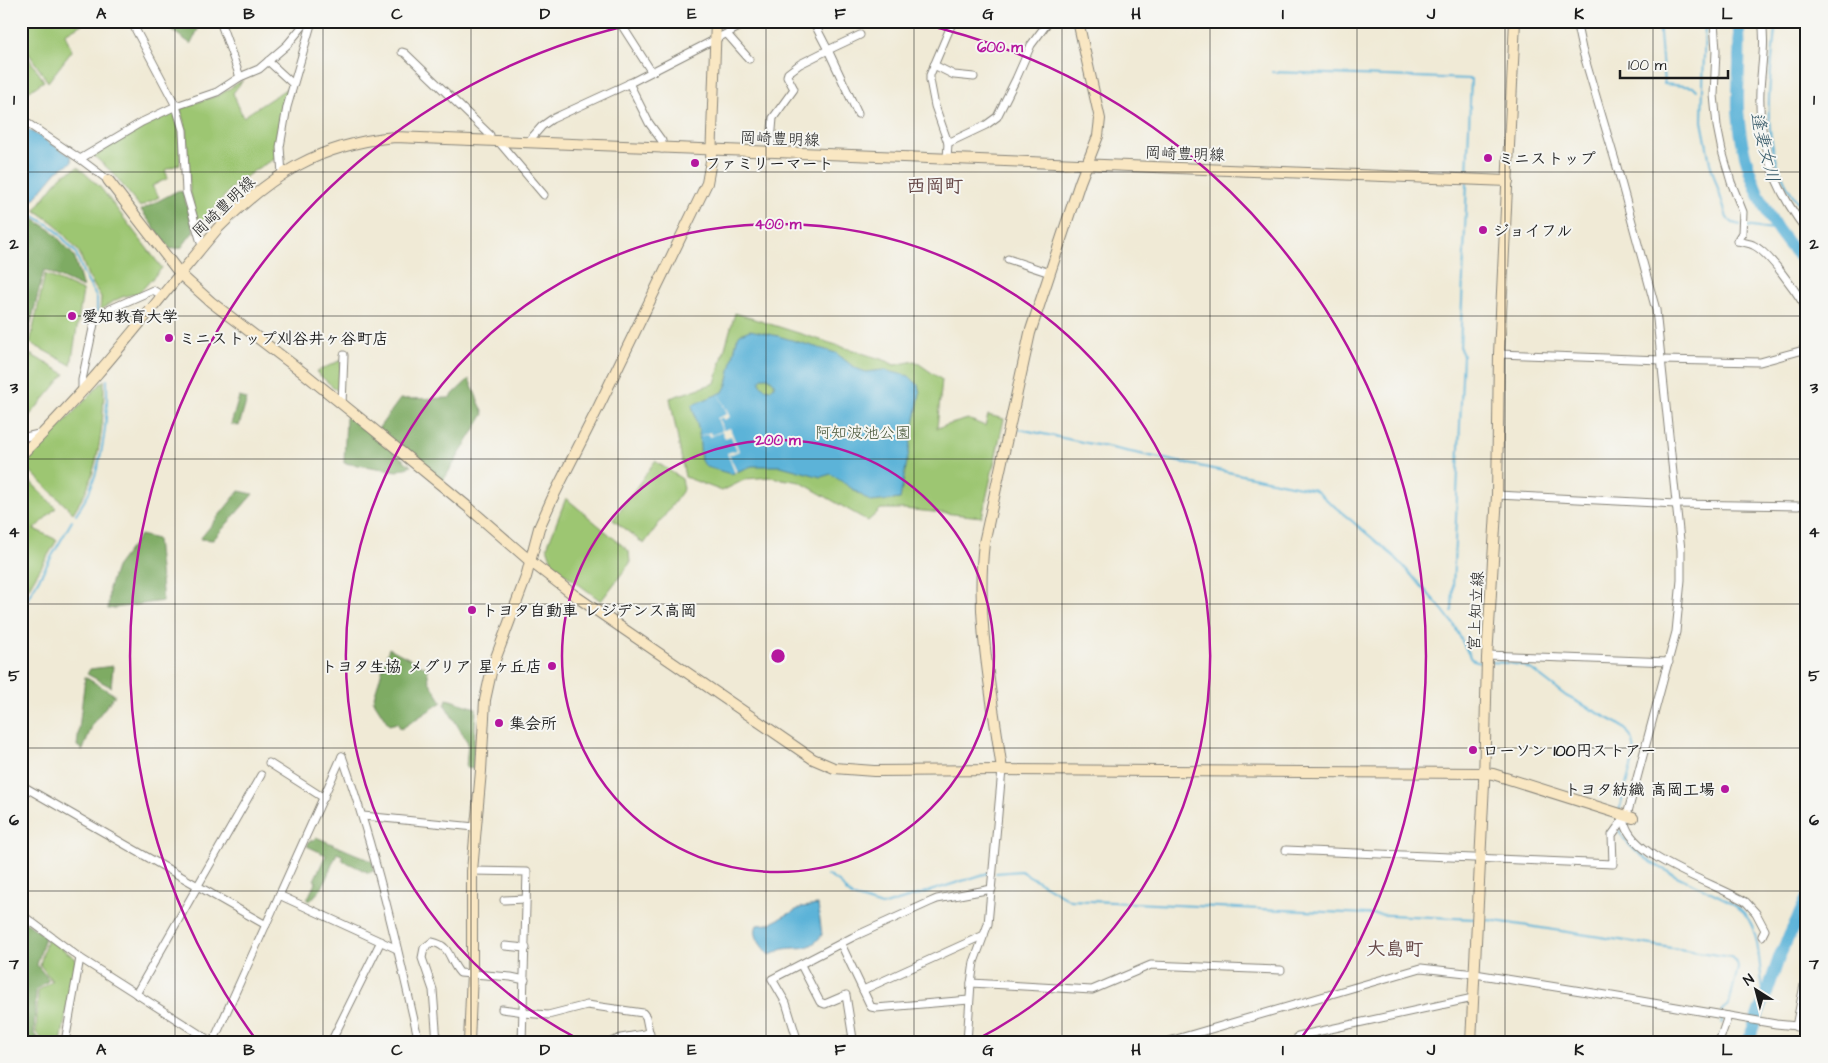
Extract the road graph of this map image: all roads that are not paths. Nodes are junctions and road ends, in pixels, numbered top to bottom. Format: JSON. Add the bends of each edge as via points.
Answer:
{"nodes":[{"id":1,"x":131,"y":21,"type":"edge"},
{"id":2,"x":220,"y":21,"type":"edge"},
{"id":3,"x":307,"y":21,"type":"edge"},
{"id":4,"x":312,"y":21,"type":"edge"},
{"id":5,"x":619,"y":21,"type":"edge"},
{"id":6,"x":716,"y":21,"type":"edge"},
{"id":7,"x":751,"y":21,"type":"edge"},
{"id":8,"x":813,"y":21,"type":"edge"},
{"id":9,"x":953,"y":21,"type":"edge"},
{"id":10,"x":1049,"y":21,"type":"edge"},
{"id":11,"x":1078,"y":21,"type":"edge"},
{"id":12,"x":1515,"y":21,"type":"edge"},
{"id":13,"x":1576,"y":21,"type":"edge"},
{"id":14,"x":1714,"y":21,"type":"edge"},
{"id":15,"x":1762,"y":21,"type":"edge"},
{"id":16,"x":727,"y":34,"type":"junction"},
{"id":17,"x":860,"y":35,"type":"dead end"},
{"id":18,"x":715,"y":40,"type":"junction"},
{"id":19,"x":828,"y":50,"type":"junction"},
{"id":20,"x":402,"y":52,"type":"dead end"},
{"id":21,"x":749,"y":59,"type":"dead end"},
{"id":22,"x":268,"y":61,"type":"junction"},
{"id":23,"x":934,"y":65,"type":"junction"},
{"id":24,"x":651,"y":71,"type":"junction"},
{"id":25,"x":240,"y":77,"type":"junction"},
{"id":26,"x":974,"y":77,"type":"dead end"},
{"id":27,"x":629,"y":83,"type":"junction"},
{"id":28,"x":293,"y":84,"type":"junction"},
{"id":29,"x":176,"y":106,"type":"junction"},
{"id":30,"x":858,"y":114,"type":"dead end"},
{"id":31,"x":21,"y":119,"type":"edge"},
{"id":32,"x":494,"y":142,"type":"junction"},
{"id":33,"x":526,"y":143,"type":"junction"},
{"id":34,"x":948,"y":143,"type":"junction"},
{"id":35,"x":662,"y":149,"type":"junction"},
{"id":36,"x":711,"y":150,"type":"junction"},
{"id":37,"x":770,"y":153,"type":"junction"},
{"id":38,"x":80,"y":159,"type":"junction"},
{"id":39,"x":947,"y":159,"type":"junction"},
{"id":40,"x":1087,"y":164,"type":"junction"},
{"id":41,"x":282,"y":174,"type":"junction"},
{"id":42,"x":108,"y":180,"type":"joint"},
{"id":43,"x":1508,"y":181,"type":"junction"},
{"id":44,"x":544,"y":195,"type":"dead end"},
{"id":45,"x":1807,"y":231,"type":"edge"},
{"id":46,"x":202,"y":246,"type":"junction"},
{"id":47,"x":1008,"y":259,"type":"dead end"},
{"id":48,"x":1050,"y":273,"type":"junction"},
{"id":49,"x":181,"y":274,"type":"junction"},
{"id":50,"x":163,"y":296,"type":"junction"},
{"id":51,"x":1807,"y":309,"type":"edge"},
{"id":52,"x":1807,"y":349,"type":"edge"},
{"id":53,"x":1499,"y":354,"type":"junction"},
{"id":54,"x":344,"y":355,"type":"dead end"},
{"id":55,"x":1661,"y":360,"type":"junction"},
{"id":56,"x":82,"y":392,"type":"junction"},
{"id":57,"x":342,"y":404,"type":"junction"},
{"id":58,"x":45,"y":432,"type":"junction"},
{"id":59,"x":21,"y":438,"type":"edge"},
{"id":60,"x":21,"y":455,"type":"edge"},
{"id":61,"x":1496,"y":495,"type":"junction"},
{"id":62,"x":1676,"y":504,"type":"junction"},
{"id":63,"x":1798,"y":506,"type":"dead end"},
{"id":64,"x":530,"y":561,"type":"junction"},
{"id":65,"x":1487,"y":655,"type":"junction"},
{"id":66,"x":1669,"y":662,"type":"junction"},
{"id":67,"x":269,"y":763,"type":"dead end"},
{"id":68,"x":1002,"y":770,"type":"junction"},
{"id":69,"x":1484,"y":773,"type":"junction"},
{"id":70,"x":261,"y":775,"type":"dead end"},
{"id":71,"x":21,"y":785,"type":"edge"},
{"id":72,"x":324,"y":798,"type":"junction"},
{"id":73,"x":1624,"y":815,"type":"junction"},
{"id":74,"x":363,"y":816,"type":"junction"},
{"id":75,"x":475,"y":827,"type":"junction"},
{"id":76,"x":1286,"y":850,"type":"dead end"},
{"id":77,"x":1479,"y":859,"type":"junction"},
{"id":78,"x":472,"y":871,"type":"junction"},
{"id":79,"x":198,"y":886,"type":"junction"},
{"id":80,"x":992,"y":889,"type":"junction"},
{"id":81,"x":279,"y":895,"type":"junction"},
{"id":82,"x":526,"y":899,"type":"junction"},
{"id":83,"x":504,"y":900,"type":"dead end"},
{"id":84,"x":21,"y":914,"type":"edge"},
{"id":85,"x":266,"y":925,"type":"junction"},
{"id":86,"x":984,"y":935,"type":"junction"},
{"id":87,"x":1762,"y":936,"type":"dead end"},
{"id":88,"x":381,"y":941,"type":"junction"},
{"id":89,"x":842,"y":944,"type":"junction"},
{"id":90,"x":505,"y":946,"type":"dead end"},
{"id":91,"x":526,"y":948,"type":"junction"},
{"id":92,"x":397,"y":949,"type":"junction"},
{"id":93,"x":80,"y":958,"type":"junction"},
{"id":94,"x":801,"y":965,"type":"junction"},
{"id":95,"x":1807,"y":969,"type":"edge"},
{"id":96,"x":1281,"y":970,"type":"dead end"},
{"id":97,"x":472,"y":973,"type":"junction"},
{"id":98,"x":1475,"y":974,"type":"junction"},
{"id":99,"x":525,"y":980,"type":"junction"},
{"id":100,"x":1805,"y":982,"type":"edge"},
{"id":101,"x":970,"y":983,"type":"junction"},
{"id":102,"x":862,"y":990,"type":"junction"},
{"id":103,"x":136,"y":994,"type":"junction"},
{"id":104,"x":1473,"y":998,"type":"junction"},
{"id":105,"x":969,"y":1000,"type":"junction"},
{"id":106,"x":502,"y":1009,"type":"dead end"},
{"id":107,"x":524,"y":1013,"type":"junction"},
{"id":108,"x":1730,"y":1016,"type":"junction"},
{"id":109,"x":1796,"y":1026,"type":"junction"},
{"id":110,"x":1806,"y":1027,"type":"edge"},
{"id":111,"x":650,"y":1033,"type":"junction"},
{"id":112,"x":1298,"y":1036,"type":"dead end"},
{"id":113,"x":65,"y":1042,"type":"edge"},
{"id":114,"x":212,"y":1042,"type":"edge"},
{"id":115,"x":331,"y":1042,"type":"edge"},
{"id":116,"x":418,"y":1042,"type":"edge"},
{"id":117,"x":438,"y":1042,"type":"edge"},
{"id":118,"x":469,"y":1042,"type":"edge"},
{"id":119,"x":522,"y":1042,"type":"edge"},
{"id":120,"x":611,"y":1042,"type":"edge"},
{"id":121,"x":651,"y":1042,"type":"edge"},
{"id":122,"x":798,"y":1042,"type":"edge"},
{"id":123,"x":829,"y":1042,"type":"edge"},
{"id":124,"x":967,"y":1042,"type":"edge"},
{"id":125,"x":1166,"y":1042,"type":"edge"},
{"id":126,"x":1471,"y":1042,"type":"edge"},
{"id":127,"x":1719,"y":1042,"type":"edge"},
{"id":128,"x":1804,"y":1042,"type":"edge"}],
"edges":[{"from":1,"to":29,"type":"street"},
{"from":2,"to":25,"type":"street"},
{"from":3,"to":22,"type":"street"},
{"from":4,"to":28,"type":"street"},
{"from":5,"to":24,"type":"street"},
{"from":6,"to":18,"type":"street"},
{"from":7,"to":16,"type":"street"},
{"from":8,"to":19,"type":"street"},
{"from":9,"to":23,"type":"street"},
{"from":10,"to":34,"type":"street","via":[[1031,45],[997,117]]},
{"from":11,"to":40,"type":"street","via":[[1100,119],[1098,136]]},
{"from":12,"to":43,"type":"street"},
{"from":13,"to":55,"type":"street","via":[[1656,310]]},
{"from":14,"to":51,"type":"street","via":[[1717,126],[1744,218],[1737,241],[1754,245],[1762,252]]},
{"from":15,"to":45,"type":"street","via":[[1760,110],[1765,146],[1777,184]]},
{"from":16,"to":18,"type":"street"},
{"from":16,"to":21,"type":"street"},
{"from":17,"to":19,"type":"street"},
{"from":18,"to":24,"type":"street"},
{"from":18,"to":36,"type":"street"},
{"from":19,"to":30,"type":"street"},
{"from":19,"to":37,"type":"street","via":[[788,72],[794,90],[772,118]]},
{"from":20,"to":32,"type":"street"},
{"from":22,"to":25,"type":"street"},
{"from":22,"to":28,"type":"street"},
{"from":23,"to":26,"type":"street","via":[[954,75]]},
{"from":23,"to":34,"type":"street","via":[[930,80]]},
{"from":24,"to":27,"type":"street"},
{"from":25,"to":29,"type":"street","via":[[217,92]]},
{"from":27,"to":33,"type":"street","via":[[552,119]]},
{"from":27,"to":35,"type":"street","via":[[662,141]]},
{"from":28,"to":41,"type":"street","via":[[280,147]]},
{"from":29,"to":38,"type":"street"},
{"from":29,"to":46,"type":"street","via":[[183,130],[186,192]]},
{"from":31,"to":38,"type":"street"},
{"from":32,"to":33,"type":"street","name":"岡崎豊明線"},
{"from":32,"to":41,"type":"street","name":"岡崎豊明線","via":[[378,139],[323,153]]},
{"from":32,"to":44,"type":"street"},
{"from":33,"to":35,"type":"street","name":"岡崎豊明線"},
{"from":34,"to":39,"type":"street"},
{"from":35,"to":36,"type":"street","name":"岡崎豊明線"},
{"from":36,"to":37,"type":"street","name":"岡崎豊明線"},
{"from":36,"to":64,"type":"street","via":[[706,183],[552,499],[539,528]]},
{"from":37,"to":39,"type":"street","name":"岡崎豊明線"},
{"from":38,"to":42,"type":"street"},
{"from":39,"to":40,"type":"street","name":"岡崎豊明線"},
{"from":40,"to":43,"type":"street","name":"岡崎豊明線"},
{"from":40,"to":48,"type":"street"},
{"from":41,"to":46,"type":"street","name":"岡崎豊明線","via":[[238,208]]},
{"from":42,"to":49,"type":"street"},
{"from":43,"to":53,"type":"street","name":"宮上知立線"},
{"from":46,"to":49,"type":"street","name":"岡崎豊明線"},
{"from":47,"to":48,"type":"street"},
{"from":48,"to":68,"type":"street","via":[[1030,333],[984,543],[981,600]]},
{"from":49,"to":50,"type":"street","name":"岡崎豊明線"},
{"from":49,"to":57,"type":"street","via":[[211,302]]},
{"from":50,"to":56,"type":"street","name":"岡崎豊明線"},
{"from":50,"to":56,"type":"street","via":[[153,290],[95,319]]},
{"from":52,"to":55,"type":"street","via":[[1760,362]]},
{"from":53,"to":55,"type":"street"},
{"from":53,"to":61,"type":"street","name":"宮上知立線"},
{"from":54,"to":57,"type":"street"},
{"from":55,"to":62,"type":"street"},
{"from":56,"to":58,"type":"street","name":"岡崎豊明線"},
{"from":57,"to":64,"type":"street"},
{"from":58,"to":59,"type":"street"},
{"from":58,"to":60,"type":"street","name":"岡崎豊明線"},
{"from":61,"to":62,"type":"street"},
{"from":61,"to":65,"type":"street","name":"宮上知立線"},
{"from":62,"to":63,"type":"street"},
{"from":62,"to":66,"type":"street","via":[[1681,580],[1676,632]]},
{"from":64,"to":68,"type":"street","via":[[574,595],[812,759],[834,768],[874,771]]},
{"from":64,"to":75,"type":"street","via":[[492,668],[485,700],[482,771]]},
{"from":65,"to":66,"type":"street"},
{"from":65,"to":69,"type":"street","name":"宮上知立線"},
{"from":66,"to":73,"type":"street"},
{"from":67,"to":72,"type":"street"},
{"from":68,"to":69,"type":"street"},
{"from":68,"to":80,"type":"street"},
{"from":69,"to":73,"type":"street"},
{"from":69,"to":77,"type":"street","name":"宮上知立線"},
{"from":70,"to":79,"type":"street"},
{"from":71,"to":79,"type":"street"},
{"from":72,"to":74,"type":"street","via":[[342,756]]},
{"from":72,"to":81,"type":"street"},
{"from":73,"to":77,"type":"street","via":[[1612,835],[1613,864]]},
{"from":73,"to":87,"type":"street","via":[[1628,832],[1653,856],[1746,902],[1765,930]]},
{"from":74,"to":75,"type":"street"},
{"from":74,"to":92,"type":"street"},
{"from":75,"to":78,"type":"street"},
{"from":76,"to":77,"type":"street"},
{"from":77,"to":98,"type":"street","name":"宮上知立線"},
{"from":78,"to":82,"type":"street","via":[[527,872]]},
{"from":78,"to":97,"type":"street"},
{"from":79,"to":85,"type":"street"},
{"from":79,"to":103,"type":"street"},
{"from":80,"to":86,"type":"street"},
{"from":80,"to":89,"type":"street","via":[[937,899]]},
{"from":81,"to":85,"type":"street"},
{"from":81,"to":88,"type":"street"},
{"from":82,"to":83,"type":"street"},
{"from":82,"to":91,"type":"street"},
{"from":84,"to":93,"type":"street"},
{"from":85,"to":114,"type":"street"},
{"from":86,"to":101,"type":"street"},
{"from":86,"to":102,"type":"street"},
{"from":88,"to":92,"type":"street"},
{"from":88,"to":115,"type":"street"},
{"from":89,"to":94,"type":"street"},
{"from":89,"to":102,"type":"street"},
{"from":90,"to":91,"type":"street"},
{"from":91,"to":99,"type":"street"},
{"from":92,"to":116,"type":"street"},
{"from":93,"to":103,"type":"street"},
{"from":93,"to":113,"type":"street"},
{"from":94,"to":122,"type":"street","via":[[772,979],[786,1003]]},
{"from":94,"to":123,"type":"street","via":[[820,1002],[825,1004],[846,995],[853,1039]]},
{"from":95,"to":100,"type":"street"},
{"from":96,"to":101,"type":"street","via":[[1151,965],[1092,990]]},
{"from":97,"to":99,"type":"street"},
{"from":97,"to":117,"type":"street","via":[[460,974],[442,944],[432,942],[424,948],[422,958],[433,990]]},
{"from":97,"to":118,"type":"street"},
{"from":98,"to":104,"type":"street","name":"宮上知立線"},
{"from":98,"to":108,"type":"street"},
{"from":98,"to":125,"type":"street","via":[[1421,968]]},
{"from":99,"to":107,"type":"street"},
{"from":100,"to":109,"type":"street"},
{"from":101,"to":105,"type":"street"},
{"from":102,"to":105,"type":"street","via":[[871,1007],[876,1008]]},
{"from":103,"to":114,"type":"street"},
{"from":104,"to":112,"type":"street"},
{"from":104,"to":126,"type":"street","name":"宮上知立線"},
{"from":105,"to":124,"type":"street"},
{"from":106,"to":107,"type":"street"},
{"from":107,"to":111,"type":"street","via":[[548,1015],[587,1005],[643,1013]]},
{"from":107,"to":119,"type":"street"},
{"from":108,"to":109,"type":"street"},
{"from":108,"to":127,"type":"street"},
{"from":109,"to":110,"type":"street"},
{"from":110,"to":128,"type":"street"},
{"from":111,"to":120,"type":"street"},
{"from":111,"to":121,"type":"street"}]}
